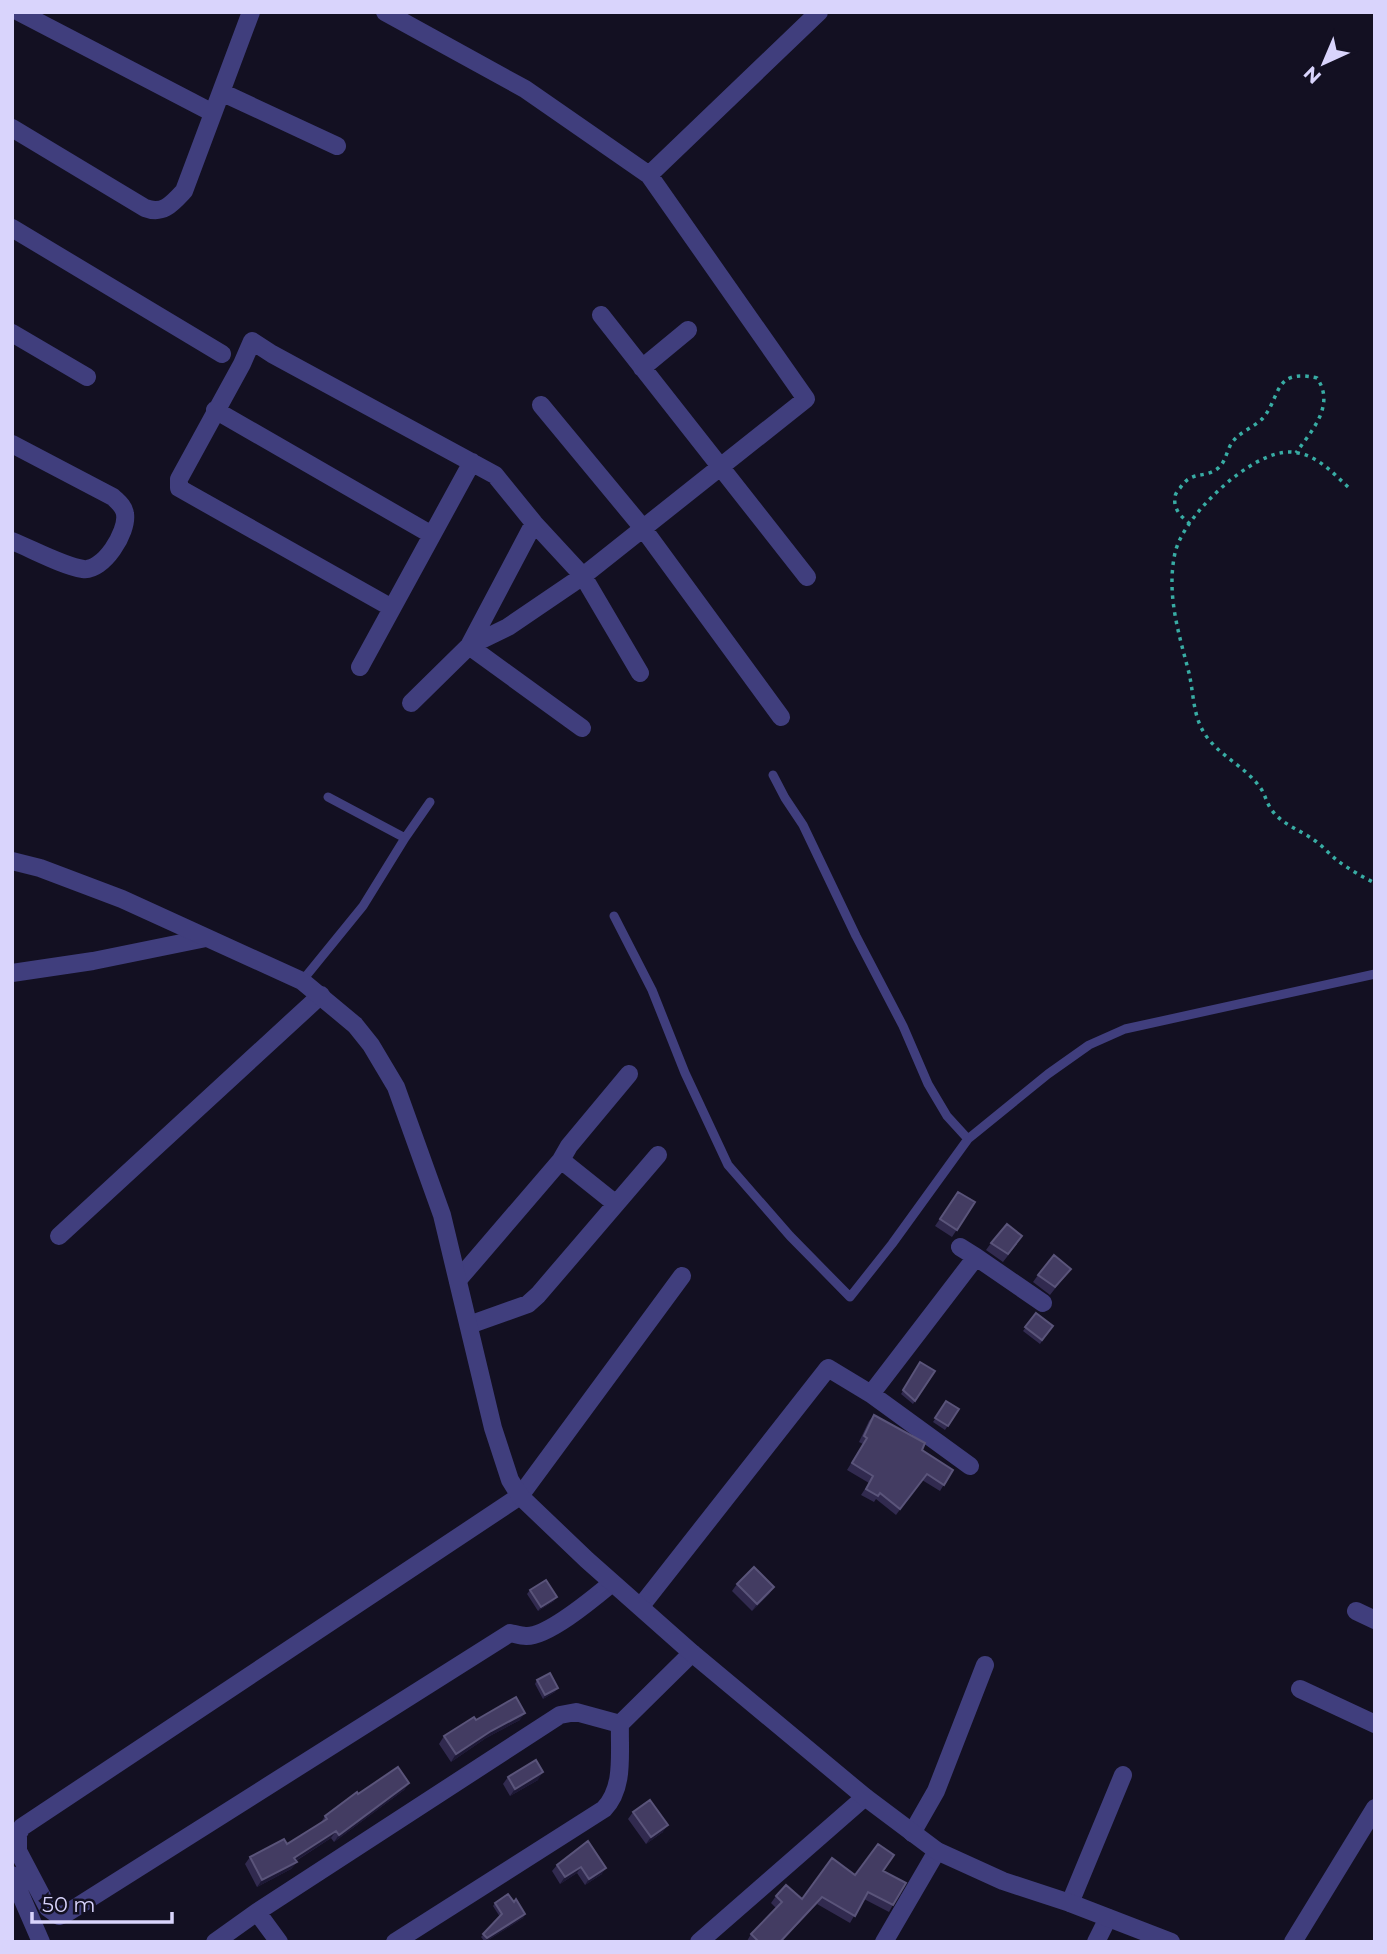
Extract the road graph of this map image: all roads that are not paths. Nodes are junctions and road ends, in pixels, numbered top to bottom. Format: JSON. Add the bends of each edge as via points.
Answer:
{"nodes":[{"id":1,"x":19,"y":12,"type":"edge"},
{"id":2,"x":251,"y":12,"type":"edge"},
{"id":3,"x":385,"y":12,"type":"edge"},
{"id":4,"x":820,"y":12,"type":"edge"},
{"id":5,"x":221,"y":92,"type":"junction"},
{"id":6,"x":213,"y":113,"type":"junction"},
{"id":7,"x":12,"y":128,"type":"edge"},
{"id":8,"x":337,"y":146,"type":"dead end"},
{"id":9,"x":649,"y":175,"type":"junction"},
{"id":10,"x":12,"y":228,"type":"edge"},
{"id":11,"x":601,"y":315,"type":"dead end"},
{"id":12,"x":688,"y":330,"type":"dead end"},
{"id":13,"x":12,"y":333,"type":"edge"},
{"id":14,"x":222,"y":354,"type":"dead end"},
{"id":15,"x":642,"y":368,"type":"junction"},
{"id":16,"x":87,"y":377,"type":"dead end"},
{"id":17,"x":541,"y":405,"type":"dead end"},
{"id":18,"x":215,"y":410,"type":"junction"},
{"id":19,"x":12,"y":444,"type":"edge"},
{"id":20,"x":472,"y":462,"type":"junction"},
{"id":21,"x":719,"y":467,"type":"junction"},
{"id":22,"x":534,"y":523,"type":"junction"},
{"id":23,"x":642,"y":527,"type":"junction"},
{"id":24,"x":432,"y":535,"type":"junction"},
{"id":25,"x":12,"y":541,"type":"edge"},
{"id":26,"x":583,"y":576,"type":"junction"},
{"id":27,"x":807,"y":577,"type":"dead end"},
{"id":28,"x":392,"y":608,"type":"junction"},
{"id":29,"x":469,"y":646,"type":"junction"},
{"id":30,"x":360,"y":667,"type":"dead end"},
{"id":31,"x":640,"y":673,"type":"dead end"},
{"id":32,"x":411,"y":703,"type":"dead end"},
{"id":33,"x":781,"y":717,"type":"dead end"},
{"id":34,"x":582,"y":728,"type":"dead end"},
{"id":35,"x":773,"y":775,"type":"dead end"},
{"id":36,"x":328,"y":797,"type":"dead end"},
{"id":37,"x":430,"y":802,"type":"dead end"},
{"id":38,"x":405,"y":838,"type":"junction"},
{"id":39,"x":12,"y":861,"type":"edge"},
{"id":40,"x":614,"y":916,"type":"dead end"},
{"id":41,"x":206,"y":938,"type":"junction"},
{"id":42,"x":12,"y":973,"type":"edge"},
{"id":43,"x":1375,"y":974,"type":"edge"},
{"id":44,"x":302,"y":981,"type":"junction"},
{"id":45,"x":321,"y":995,"type":"junction"},
{"id":46,"x":629,"y":1074,"type":"dead end"},
{"id":47,"x":968,"y":1139,"type":"junction"},
{"id":48,"x":659,"y":1155,"type":"dead end"},
{"id":49,"x":561,"y":1160,"type":"junction"},
{"id":50,"x":617,"y":1204,"type":"junction"},
{"id":51,"x":59,"y":1236,"type":"dead end"},
{"id":52,"x":960,"y":1247,"type":"dead end"},
{"id":53,"x":976,"y":1257,"type":"junction"},
{"id":54,"x":682,"y":1276,"type":"dead end"},
{"id":55,"x":458,"y":1280,"type":"junction"},
{"id":56,"x":1043,"y":1303,"type":"dead end"},
{"id":57,"x":469,"y":1325,"type":"junction"},
{"id":58,"x":871,"y":1394,"type":"junction"},
{"id":59,"x":970,"y":1466,"type":"dead end"},
{"id":60,"x":520,"y":1496,"type":"junction"},
{"id":61,"x":612,"y":1583,"type":"junction"},
{"id":62,"x":641,"y":1606,"type":"junction"},
{"id":63,"x":1356,"y":1611,"type":"dead end"},
{"id":64,"x":1375,"y":1619,"type":"edge"},
{"id":65,"x":692,"y":1653,"type":"junction"},
{"id":66,"x":985,"y":1665,"type":"dead end"},
{"id":67,"x":1300,"y":1689,"type":"dead end"},
{"id":68,"x":620,"y":1724,"type":"junction"},
{"id":69,"x":1375,"y":1724,"type":"edge"},
{"id":70,"x":1123,"y":1774,"type":"dead end"},
{"id":71,"x":865,"y":1797,"type":"junction"},
{"id":72,"x":1375,"y":1808,"type":"edge"},
{"id":73,"x":912,"y":1833,"type":"junction"},
{"id":74,"x":937,"y":1852,"type":"junction"},
{"id":75,"x":12,"y":1875,"type":"edge"},
{"id":76,"x":1070,"y":1903,"type":"junction"},
{"id":77,"x":257,"y":1912,"type":"junction"},
{"id":78,"x":1108,"y":1918,"type":"junction"},
{"id":79,"x":41,"y":1942,"type":"edge"},
{"id":80,"x":215,"y":1942,"type":"edge"},
{"id":81,"x":279,"y":1942,"type":"edge"},
{"id":82,"x":395,"y":1942,"type":"edge"},
{"id":83,"x":699,"y":1942,"type":"edge"},
{"id":84,"x":884,"y":1942,"type":"edge"},
{"id":85,"x":1096,"y":1942,"type":"edge"},
{"id":86,"x":1171,"y":1942,"type":"edge"},
{"id":87,"x":1293,"y":1942,"type":"edge"}],
"edges":[{"from":1,"to":6,"type":"street"},
{"from":2,"to":5,"type":"street"},
{"from":3,"to":9,"type":"street","via":[[525,89]]},
{"from":4,"to":9,"type":"street"},
{"from":5,"to":6,"type":"street"},
{"from":5,"to":8,"type":"street"},
{"from":6,"to":7,"type":"street","via":[[184,191],[163,210],[154,212]]},
{"from":9,"to":21,"type":"street","via":[[806,399]]},
{"from":10,"to":14,"type":"street"},
{"from":11,"to":15,"type":"street"},
{"from":12,"to":15,"type":"street"},
{"from":13,"to":16,"type":"street"},
{"from":15,"to":21,"type":"street"},
{"from":17,"to":23,"type":"street"},
{"from":18,"to":20,"type":"street","via":[[252,341]]},
{"from":18,"to":24,"type":"street"},
{"from":18,"to":28,"type":"street","via":[[178,479],[179,488]]},
{"from":19,"to":25,"type":"street","via":[[113,497],[125,514],[124,527],[108,555],[91,569]]},
{"from":20,"to":22,"type":"street","via":[[495,475]]},
{"from":20,"to":24,"type":"street"},
{"from":21,"to":23,"type":"street"},
{"from":21,"to":27,"type":"street"},
{"from":22,"to":26,"type":"street"},
{"from":22,"to":29,"type":"street"},
{"from":23,"to":26,"type":"street"},
{"from":23,"to":33,"type":"street"},
{"from":24,"to":28,"type":"street"},
{"from":26,"to":29,"type":"street","via":[[508,627]]},
{"from":26,"to":31,"type":"street"},
{"from":28,"to":30,"type":"street"},
{"from":29,"to":32,"type":"street"},
{"from":29,"to":34,"type":"street"},
{"from":35,"to":47,"type":"lane","via":[[803,825],[928,1084]]},
{"from":36,"to":38,"type":"lane"},
{"from":37,"to":38,"type":"lane"},
{"from":38,"to":44,"type":"lane","via":[[362,906]]},
{"from":39,"to":41,"type":"street","via":[[122,899]]},
{"from":40,"to":47,"type":"lane","via":[[652,990],[728,1166],[850,1297]]},
{"from":41,"to":42,"type":"street"},
{"from":41,"to":44,"type":"street"},
{"from":43,"to":47,"type":"lane","via":[[1125,1029],[1089,1045]]},
{"from":44,"to":45,"type":"street"},
{"from":45,"to":51,"type":"street"},
{"from":45,"to":55,"type":"street","via":[[355,1025],[396,1087],[442,1215]]},
{"from":46,"to":49,"type":"street"},
{"from":48,"to":50,"type":"street"},
{"from":49,"to":50,"type":"street"},
{"from":49,"to":55,"type":"street"},
{"from":50,"to":57,"type":"street","via":[[528,1304]]},
{"from":52,"to":53,"type":"street"},
{"from":53,"to":56,"type":"street"},
{"from":53,"to":58,"type":"street"},
{"from":54,"to":60,"type":"street"},
{"from":55,"to":57,"type":"street"},
{"from":57,"to":60,"type":"street","via":[[493,1428]]},
{"from":58,"to":59,"type":"street"},
{"from":58,"to":62,"type":"street","via":[[828,1368]]},
{"from":60,"to":61,"type":"street"},
{"from":60,"to":61,"type":"street","via":[[22,1828],[18,1851],[48,1908],[59,1916],[67,1913],[510,1633],[529,1637],[578,1611]]},
{"from":61,"to":62,"type":"street"},
{"from":62,"to":65,"type":"street"},
{"from":63,"to":64,"type":"street"},
{"from":65,"to":68,"type":"street"},
{"from":65,"to":71,"type":"street"},
{"from":66,"to":73,"type":"street","via":[[936,1791]]},
{"from":67,"to":69,"type":"street"},
{"from":68,"to":77,"type":"street","via":[[576,1712],[560,1715]]},
{"from":68,"to":82,"type":"street","via":[[617,1792],[604,1809]]},
{"from":70,"to":76,"type":"street"},
{"from":71,"to":73,"type":"street"},
{"from":71,"to":83,"type":"street"},
{"from":72,"to":87,"type":"street"},
{"from":73,"to":74,"type":"street"},
{"from":74,"to":76,"type":"street"},
{"from":74,"to":84,"type":"street"},
{"from":75,"to":79,"type":"street"},
{"from":76,"to":78,"type":"street"},
{"from":77,"to":80,"type":"street"},
{"from":77,"to":81,"type":"street"},
{"from":78,"to":85,"type":"street"},
{"from":78,"to":86,"type":"street"}]}
